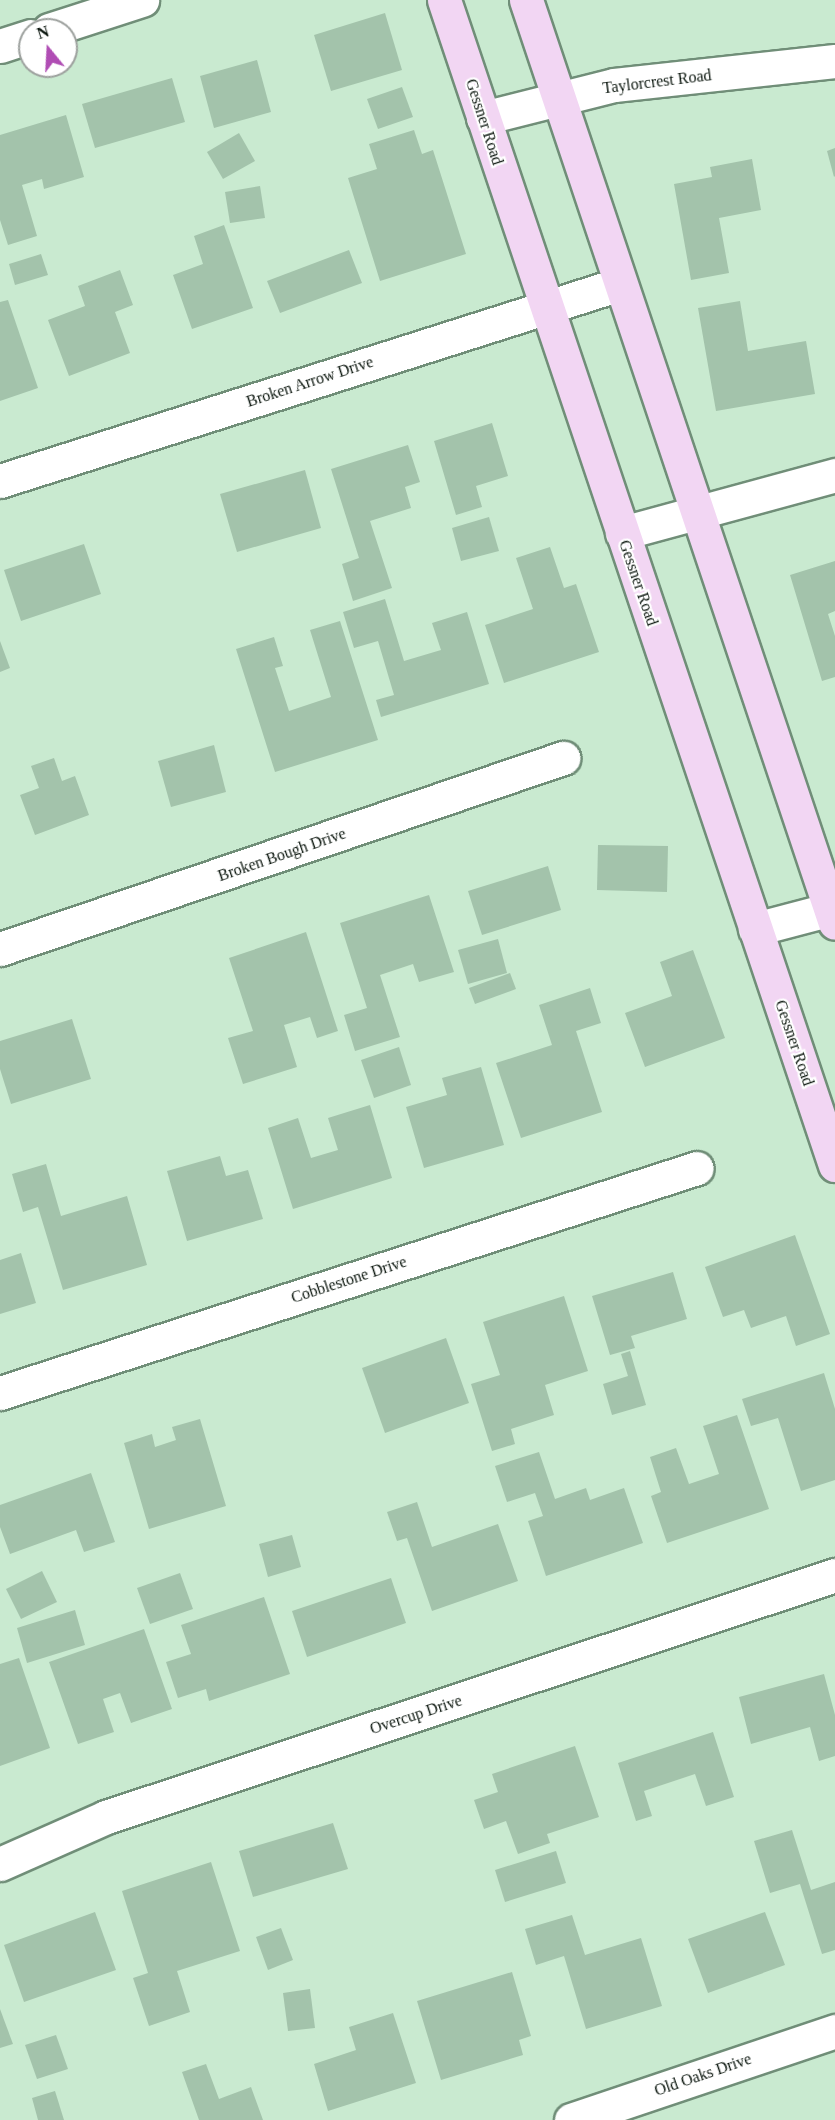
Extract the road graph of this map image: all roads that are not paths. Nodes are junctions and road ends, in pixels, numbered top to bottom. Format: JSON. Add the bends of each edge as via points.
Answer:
{"nodes":[{"id":1,"x":142,"y":0,"type":"edge"},
{"id":2,"x":444,"y":0,"type":"edge"},
{"id":3,"x":526,"y":0,"type":"edge"},
{"id":4,"x":78,"y":21,"type":"edge"},
{"id":5,"x":18,"y":40,"type":"edge"},
{"id":6,"x":0,"y":46,"type":"edge"},
{"id":7,"x":835,"y":61,"type":"edge"},
{"id":8,"x":559,"y":96,"type":"junction"},
{"id":9,"x":483,"y":118,"type":"junction"},
{"id":10,"x":620,"y":284,"type":"junction"},
{"id":11,"x":545,"y":307,"type":"junction"},
{"id":12,"x":835,"y":475,"type":"edge"},
{"id":13,"x":0,"y":481,"type":"edge"},
{"id":14,"x":698,"y":509,"type":"junction"},
{"id":15,"x":622,"y":533,"type":"junction"},
{"id":16,"x":563,"y":758,"type":"dead end"},
{"id":17,"x":834,"y":913,"type":"edge"},
{"id":18,"x":755,"y":929,"type":"junction"},
{"id":19,"x":0,"y":949,"type":"edge"},
{"id":20,"x":835,"y":1165,"type":"edge"},
{"id":21,"x":698,"y":1168,"type":"dead end"},
{"id":22,"x":0,"y":1393,"type":"edge"},
{"id":23,"x":835,"y":1575,"type":"edge"},
{"id":24,"x":0,"y":1864,"type":"edge"},
{"id":25,"x":835,"y":2031,"type":"edge"},
{"id":26,"x":571,"y":2120,"type":"edge"}],
"edges":[{"from":1,"to":4,"type":"street"},
{"from":2,"to":9,"type":"main road","name":"Gessner Road"},
{"from":3,"to":8,"type":"main road"},
{"from":5,"to":6,"type":"street"},
{"from":7,"to":8,"type":"street","name":"Taylorcrest Road"},
{"from":8,"to":9,"type":"street","name":"Taylorcrest Road"},
{"from":8,"to":10,"type":"main road"},
{"from":9,"to":11,"type":"main road","name":"Gessner Road"},
{"from":10,"to":11,"type":"street","name":"Broken Arrow Drive"},
{"from":10,"to":14,"type":"main road"},
{"from":11,"to":13,"type":"street","name":"Broken Arrow Drive"},
{"from":11,"to":15,"type":"main road","name":"Gessner Road"},
{"from":12,"to":14,"type":"street"},
{"from":14,"to":15,"type":"street"},
{"from":14,"to":17,"type":"main road"},
{"from":15,"to":18,"type":"main road","name":"Gessner Road"},
{"from":16,"to":19,"type":"street","name":"Broken Bough Drive"},
{"from":17,"to":18,"type":"street"},
{"from":18,"to":20,"type":"main road","name":"Gessner Road"},
{"from":21,"to":22,"type":"street","name":"Cobblestone Drive"},
{"from":23,"to":24,"type":"street","name":"Overcup Drive","via":[[106,1817]]},
{"from":25,"to":26,"type":"street","name":"Old Oaks Drive"}]}
